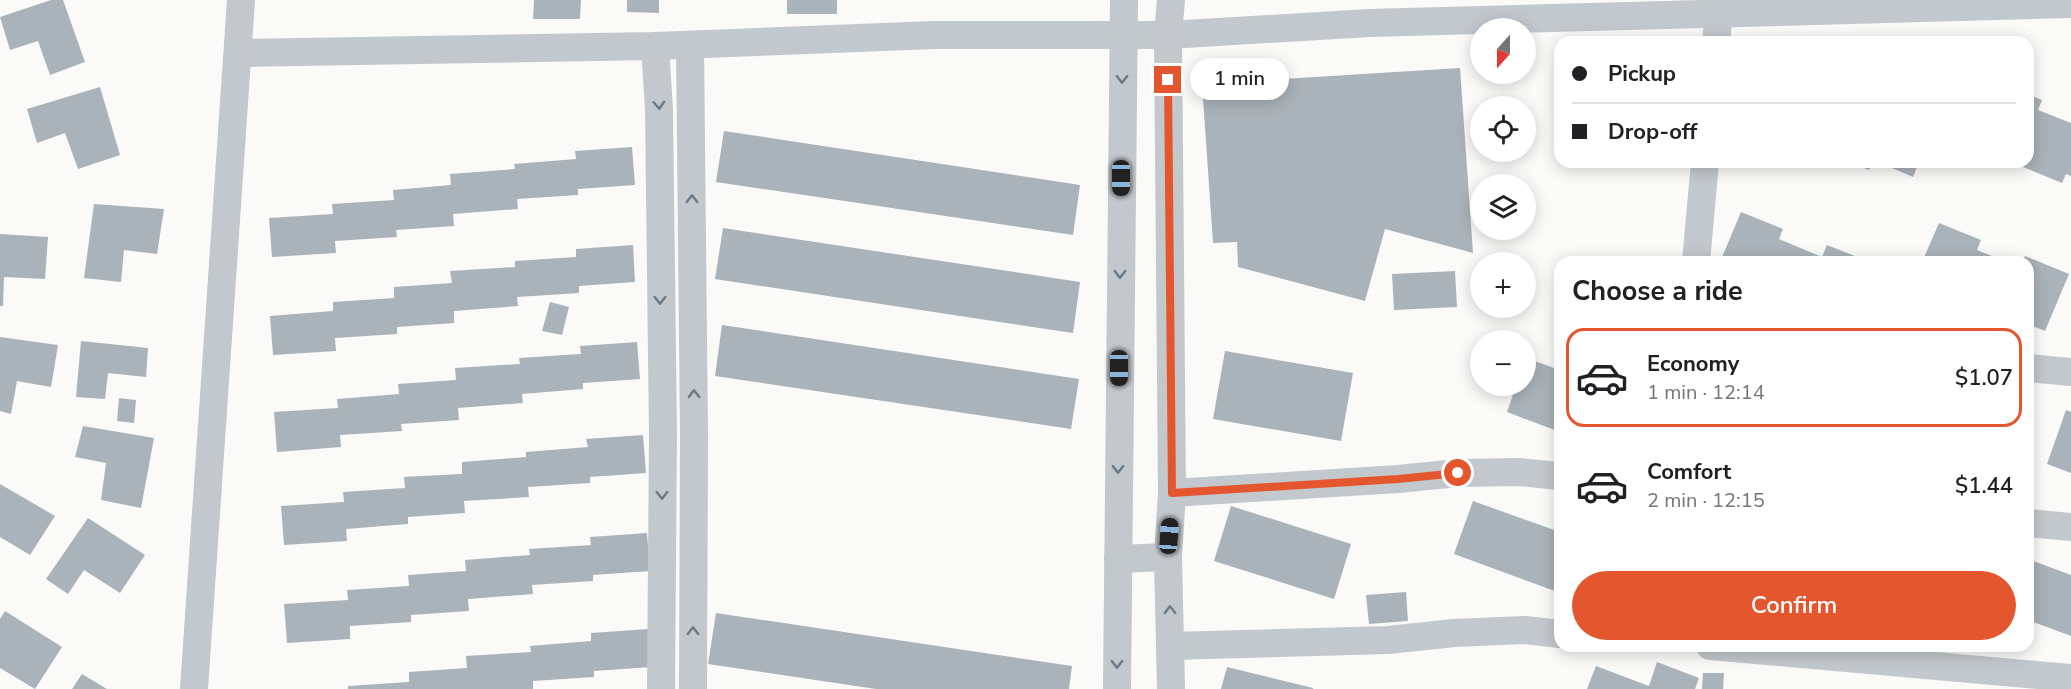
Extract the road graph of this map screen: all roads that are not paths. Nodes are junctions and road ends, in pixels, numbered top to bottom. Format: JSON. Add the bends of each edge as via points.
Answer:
{"nodes":[{"id":1,"x":241,"y":0,"type":"edge"},
{"id":2,"x":1124,"y":0,"type":"edge"},
{"id":3,"x":1171,"y":0,"type":"edge"},
{"id":4,"x":2071,"y":4,"type":"edge"},
{"id":5,"x":1719,"y":13,"type":"junction"},
{"id":6,"x":1168,"y":34,"type":"junction"},
{"id":7,"x":1122,"y":35,"type":"junction"},
{"id":8,"x":1717,"y":36,"type":"edge"},
{"id":9,"x":690,"y":45,"type":"junction"},
{"id":10,"x":655,"y":46,"type":"junction"},
{"id":11,"x":238,"y":53,"type":"junction"},
{"id":12,"x":1704,"y":168,"type":"edge"},
{"id":13,"x":1697,"y":256,"type":"edge"},
{"id":14,"x":2034,"y":369,"type":"edge"},
{"id":15,"x":2071,"y":372,"type":"edge"},
{"id":16,"x":663,"y":435,"type":"junction"},
{"id":17,"x":694,"y":435,"type":"junction"},
{"id":18,"x":1554,"y":475,"type":"edge"},
{"id":19,"x":1172,"y":493,"type":"junction"},
{"id":20,"x":2034,"y":524,"type":"edge"},
{"id":21,"x":2071,"y":527,"type":"edge"},
{"id":22,"x":1168,"y":557,"type":"junction"},
{"id":23,"x":1118,"y":559,"type":"junction"},
{"id":24,"x":1554,"y":632,"type":"edge"},
{"id":25,"x":1170,"y":646,"type":"junction"},
{"id":26,"x":1778,"y":652,"type":"edge"},
{"id":27,"x":2071,"y":678,"type":"edge"},
{"id":28,"x":194,"y":689,"type":"edge"},
{"id":29,"x":660,"y":689,"type":"edge"},
{"id":30,"x":693,"y":689,"type":"edge"},
{"id":31,"x":1117,"y":689,"type":"edge"},
{"id":32,"x":1171,"y":689,"type":"edge"}],
"edges":[{"from":1,"to":11,"type":"street"},
{"from":2,"to":7,"type":"street"},
{"from":3,"to":6,"type":"street"},
{"from":4,"to":5,"type":"street"},
{"from":5,"to":6,"type":"street","via":[[1369,23]]},
{"from":5,"to":8,"type":"street"},
{"from":6,"to":7,"type":"street"},
{"from":6,"to":19,"type":"street"},
{"from":7,"to":9,"type":"street","via":[[934,35]]},
{"from":7,"to":23,"type":"street","one_way":true},
{"from":9,"to":10,"type":"street"},
{"from":17,"to":9,"type":"street","one_way":true},
{"from":10,"to":11,"type":"street"},
{"from":10,"to":16,"type":"street","one_way":true},
{"from":11,"to":28,"type":"street"},
{"from":12,"to":13,"type":"street"},
{"from":14,"to":15,"type":"street"},
{"from":16,"to":17,"type":"street"},
{"from":16,"to":29,"type":"street","one_way":true},
{"from":30,"to":17,"type":"street","one_way":true},
{"from":18,"to":19,"type":"street","via":[[1458,473]]},
{"from":19,"to":22,"type":"street"},
{"from":20,"to":21,"type":"street"},
{"from":22,"to":23,"type":"street"},
{"from":25,"to":22,"type":"street","one_way":true},
{"from":23,"to":31,"type":"street","one_way":true},
{"from":24,"to":25,"type":"street","via":[[1525,630],[1388,640]]},
{"from":25,"to":32,"type":"street"},
{"from":26,"to":27,"type":"street"}]}
